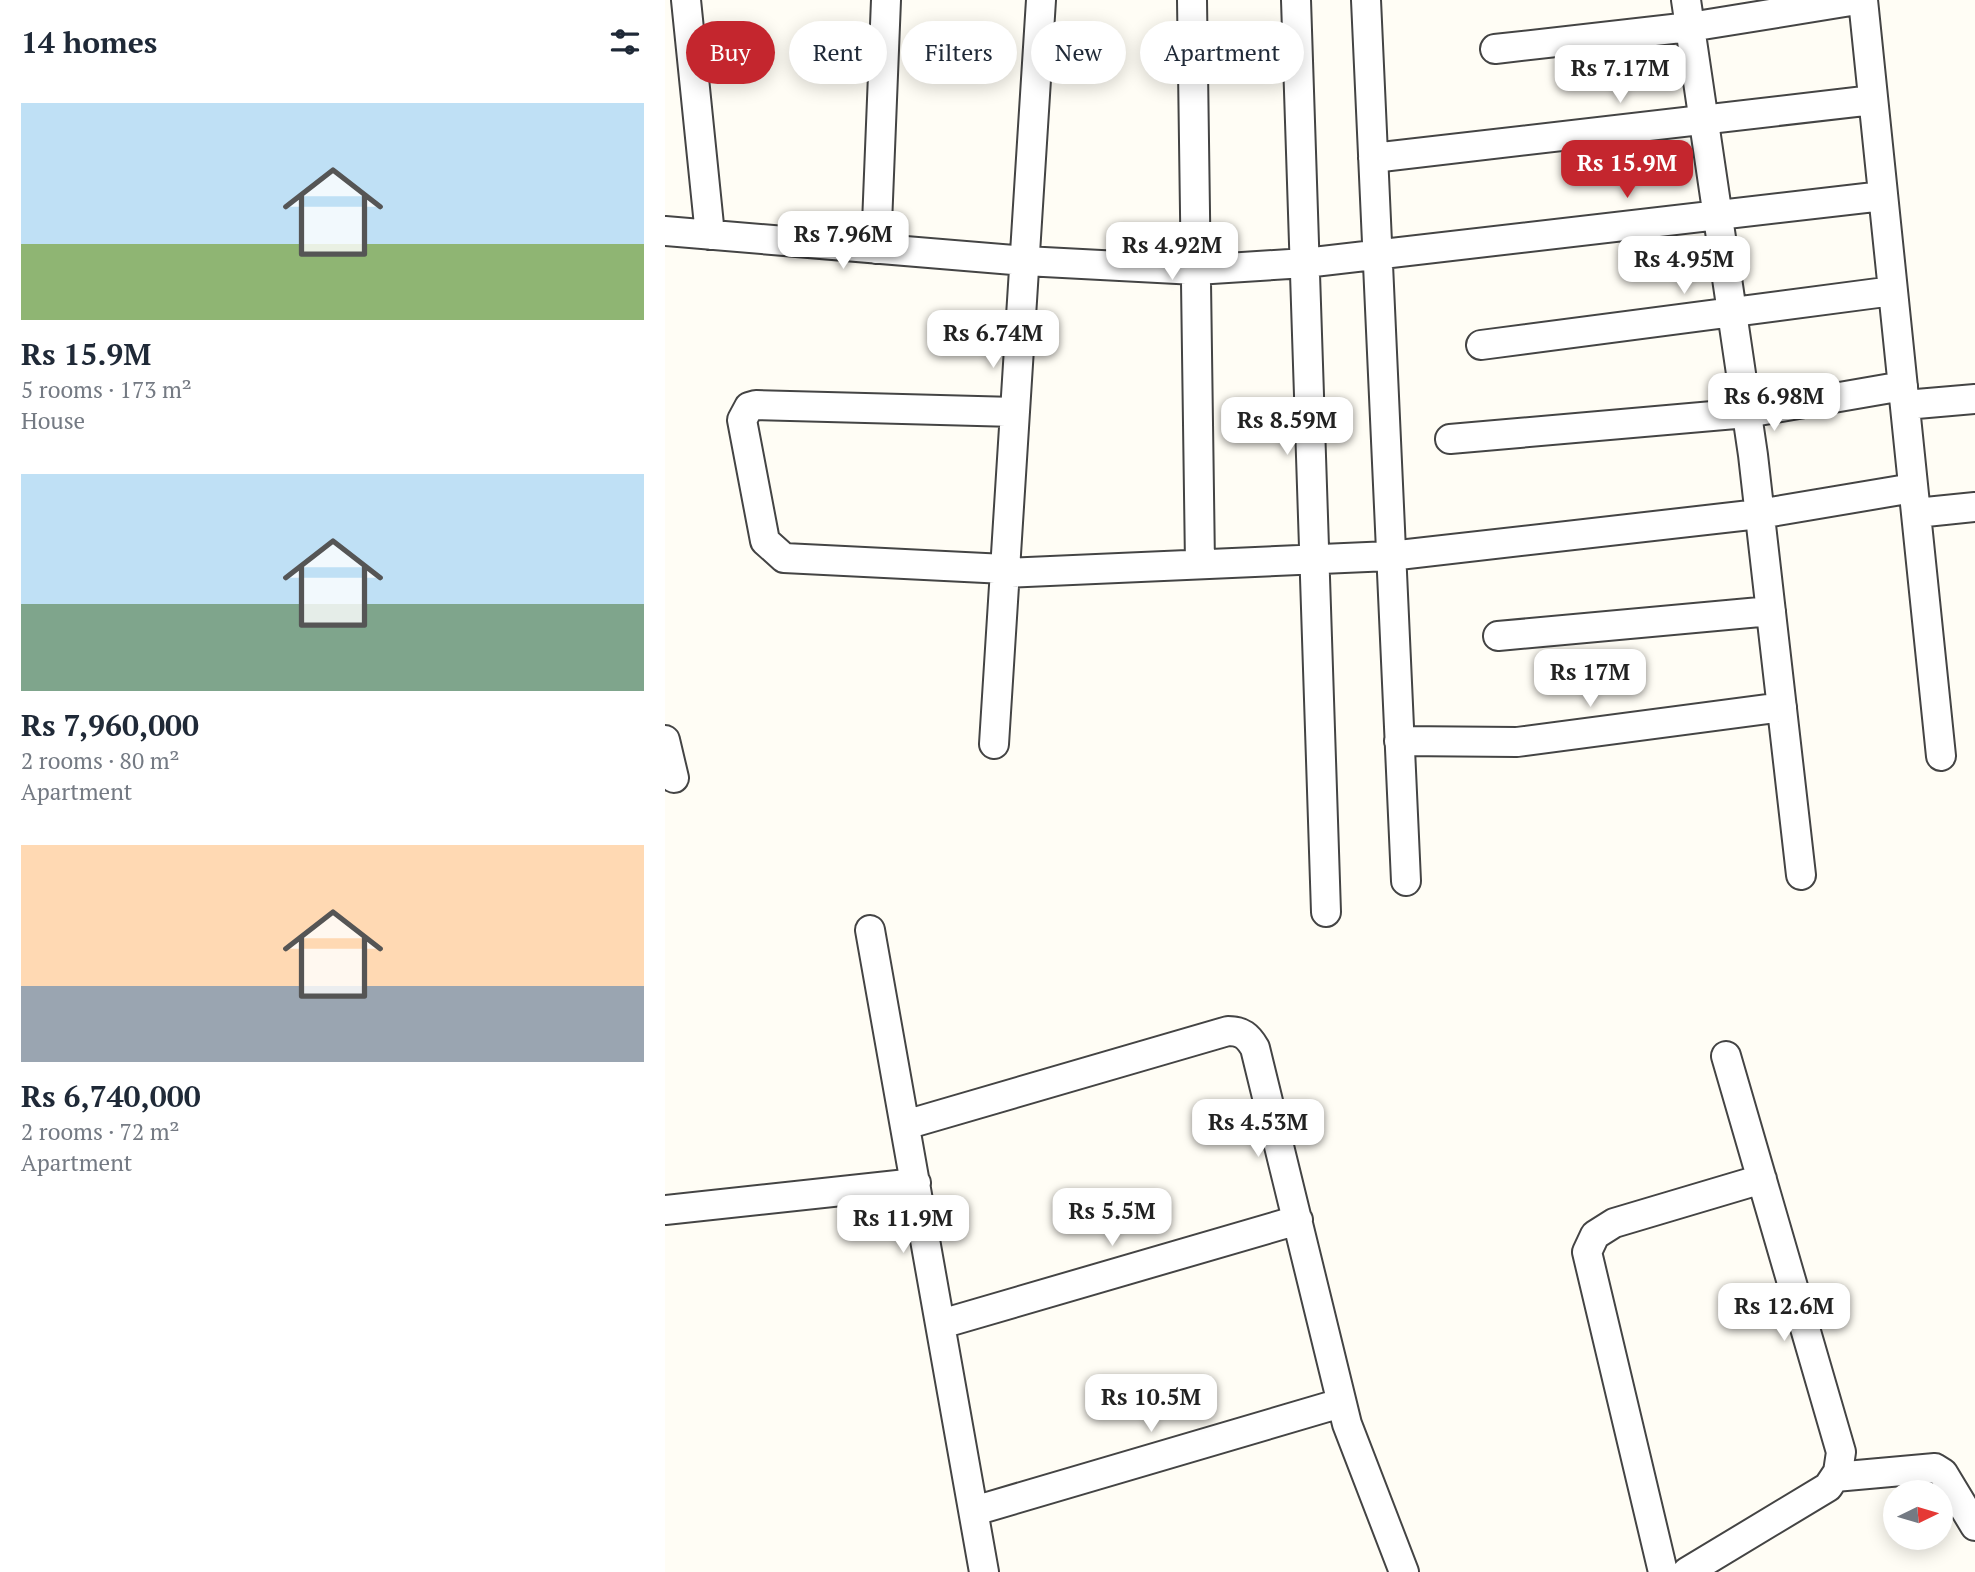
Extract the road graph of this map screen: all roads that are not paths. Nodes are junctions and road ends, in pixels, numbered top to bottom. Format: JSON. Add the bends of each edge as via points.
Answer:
{"nodes":[{"id":1,"x":686,"y":0,"type":"edge"},
{"id":2,"x":886,"y":0,"type":"edge"},
{"id":3,"x":1041,"y":0,"type":"edge"},
{"id":4,"x":1192,"y":0,"type":"edge"},
{"id":5,"x":1296,"y":0,"type":"edge"},
{"id":6,"x":1366,"y":0,"type":"edge"},
{"id":7,"x":1857,"y":0,"type":"edge"},
{"id":8,"x":1863,"y":0,"type":"edge"},
{"id":9,"x":1688,"y":13,"type":"edge"},
{"id":10,"x":1495,"y":49,"type":"dead end"},
{"id":11,"x":1873,"y":100,"type":"junction"},
{"id":12,"x":1703,"y":120,"type":"junction"},
{"id":13,"x":1373,"y":158,"type":"junction"},
{"id":14,"x":1883,"y":196,"type":"junction"},
{"id":15,"x":1717,"y":214,"type":"junction"},
{"id":16,"x":665,"y":231,"type":"edge"},
{"id":17,"x":710,"y":235,"type":"junction"},
{"id":18,"x":876,"y":249,"type":"junction"},
{"id":19,"x":1377,"y":253,"type":"junction"},
{"id":20,"x":1025,"y":261,"type":"junction"},
{"id":21,"x":1305,"y":263,"type":"junction"},
{"id":22,"x":1196,"y":270,"type":"junction"},
{"id":23,"x":1893,"y":291,"type":"junction"},
{"id":24,"x":1732,"y":314,"type":"junction"},
{"id":25,"x":1481,"y":345,"type":"dead end"},
{"id":26,"x":1904,"y":395,"type":"junction"},
{"id":27,"x":1975,"y":399,"type":"edge"},
{"id":28,"x":1015,"y":412,"type":"junction"},
{"id":29,"x":1747,"y":413,"type":"junction"},
{"id":30,"x":1450,"y":439,"type":"dead end"},
{"id":31,"x":1914,"y":500,"type":"junction"},
{"id":32,"x":1975,"y":507,"type":"edge"},
{"id":33,"x":1759,"y":514,"type":"junction"},
{"id":34,"x":1390,"y":556,"type":"junction"},
{"id":35,"x":1315,"y":558,"type":"junction"},
{"id":36,"x":1200,"y":564,"type":"junction"},
{"id":37,"x":1005,"y":571,"type":"junction"},
{"id":38,"x":1771,"y":611,"type":"junction"},
{"id":39,"x":1498,"y":636,"type":"dead end"},
{"id":40,"x":1782,"y":707,"type":"junction"},
{"id":41,"x":665,"y":740,"type":"edge"},
{"id":42,"x":1399,"y":740,"type":"junction"},
{"id":43,"x":993,"y":744,"type":"dead end"},
{"id":44,"x":1941,"y":756,"type":"dead end"},
{"id":45,"x":674,"y":778,"type":"dead end"},
{"id":46,"x":1801,"y":875,"type":"dead end"},
{"id":47,"x":1406,"y":881,"type":"dead end"},
{"id":48,"x":1327,"y":912,"type":"dead end"},
{"id":49,"x":870,"y":930,"type":"dead end"},
{"id":50,"x":1726,"y":1056,"type":"dead end"},
{"id":51,"x":905,"y":1125,"type":"junction"},
{"id":52,"x":1762,"y":1180,"type":"junction"},
{"id":53,"x":915,"y":1183,"type":"junction"},
{"id":54,"x":665,"y":1210,"type":"edge"},
{"id":55,"x":1298,"y":1220,"type":"junction"},
{"id":56,"x":941,"y":1324,"type":"junction"},
{"id":57,"x":1341,"y":1403,"type":"junction"},
{"id":58,"x":1835,"y":1476,"type":"junction"},
{"id":59,"x":974,"y":1511,"type":"junction"},
{"id":60,"x":1975,"y":1526,"type":"edge"},
{"id":61,"x":984,"y":1572,"type":"edge"},
{"id":62,"x":1403,"y":1572,"type":"edge"},
{"id":63,"x":1663,"y":1572,"type":"edge"},
{"id":64,"x":1687,"y":1572,"type":"edge"}],
"edges":[{"from":1,"to":17,"type":"street"},
{"from":2,"to":18,"type":"street"},
{"from":3,"to":20,"type":"street"},
{"from":4,"to":22,"type":"street"},
{"from":5,"to":21,"type":"street"},
{"from":6,"to":13,"type":"street"},
{"from":7,"to":9,"type":"street"},
{"from":8,"to":11,"type":"street"},
{"from":9,"to":10,"type":"street"},
{"from":9,"to":12,"type":"street"},
{"from":11,"to":12,"type":"street"},
{"from":11,"to":14,"type":"street"},
{"from":12,"to":13,"type":"street"},
{"from":12,"to":15,"type":"street"},
{"from":13,"to":19,"type":"street"},
{"from":14,"to":15,"type":"street"},
{"from":14,"to":23,"type":"street"},
{"from":15,"to":19,"type":"street"},
{"from":15,"to":24,"type":"street"},
{"from":16,"to":17,"type":"street"},
{"from":17,"to":18,"type":"street"},
{"from":18,"to":20,"type":"street"},
{"from":19,"to":21,"type":"street"},
{"from":19,"to":34,"type":"street"},
{"from":20,"to":22,"type":"street"},
{"from":20,"to":28,"type":"street"},
{"from":21,"to":22,"type":"street"},
{"from":21,"to":35,"type":"street"},
{"from":22,"to":36,"type":"street"},
{"from":23,"to":24,"type":"street"},
{"from":23,"to":26,"type":"street"},
{"from":24,"to":25,"type":"street"},
{"from":24,"to":29,"type":"street"},
{"from":26,"to":27,"type":"street"},
{"from":26,"to":29,"type":"street"},
{"from":26,"to":31,"type":"street"},
{"from":28,"to":37,"type":"street"},
{"from":28,"to":37,"type":"street","via":[[756,405],[749,407],[742,420],[765,541],[785,558]]},
{"from":29,"to":30,"type":"street"},
{"from":29,"to":33,"type":"street"},
{"from":31,"to":32,"type":"street"},
{"from":31,"to":33,"type":"street"},
{"from":31,"to":44,"type":"street"},
{"from":33,"to":34,"type":"street"},
{"from":33,"to":38,"type":"street"},
{"from":34,"to":35,"type":"street"},
{"from":34,"to":42,"type":"street"},
{"from":35,"to":36,"type":"street"},
{"from":35,"to":48,"type":"street"},
{"from":36,"to":37,"type":"street"},
{"from":37,"to":43,"type":"street"},
{"from":38,"to":39,"type":"street"},
{"from":38,"to":40,"type":"street"},
{"from":40,"to":42,"type":"street","via":[[1540,740]]},
{"from":40,"to":46,"type":"street"},
{"from":41,"to":45,"type":"street"},
{"from":42,"to":47,"type":"street"},
{"from":49,"to":51,"type":"street"},
{"from":50,"to":52,"type":"street"},
{"from":51,"to":53,"type":"street"},
{"from":51,"to":55,"type":"street","via":[[1239,1031],[1255,1048]]},
{"from":52,"to":58,"type":"street","via":[[1841,1452]]},
{"from":52,"to":63,"type":"street","via":[[1614,1223],[1595,1235],[1587,1252]]},
{"from":53,"to":54,"type":"street"},
{"from":53,"to":56,"type":"street"},
{"from":55,"to":56,"type":"street"},
{"from":55,"to":57,"type":"street"},
{"from":56,"to":59,"type":"street"},
{"from":57,"to":59,"type":"street"},
{"from":57,"to":62,"type":"street"},
{"from":58,"to":60,"type":"street","via":[[1935,1468],[1944,1473]]},
{"from":58,"to":64,"type":"street","via":[[1828,1487]]},
{"from":59,"to":61,"type":"street"}]}
